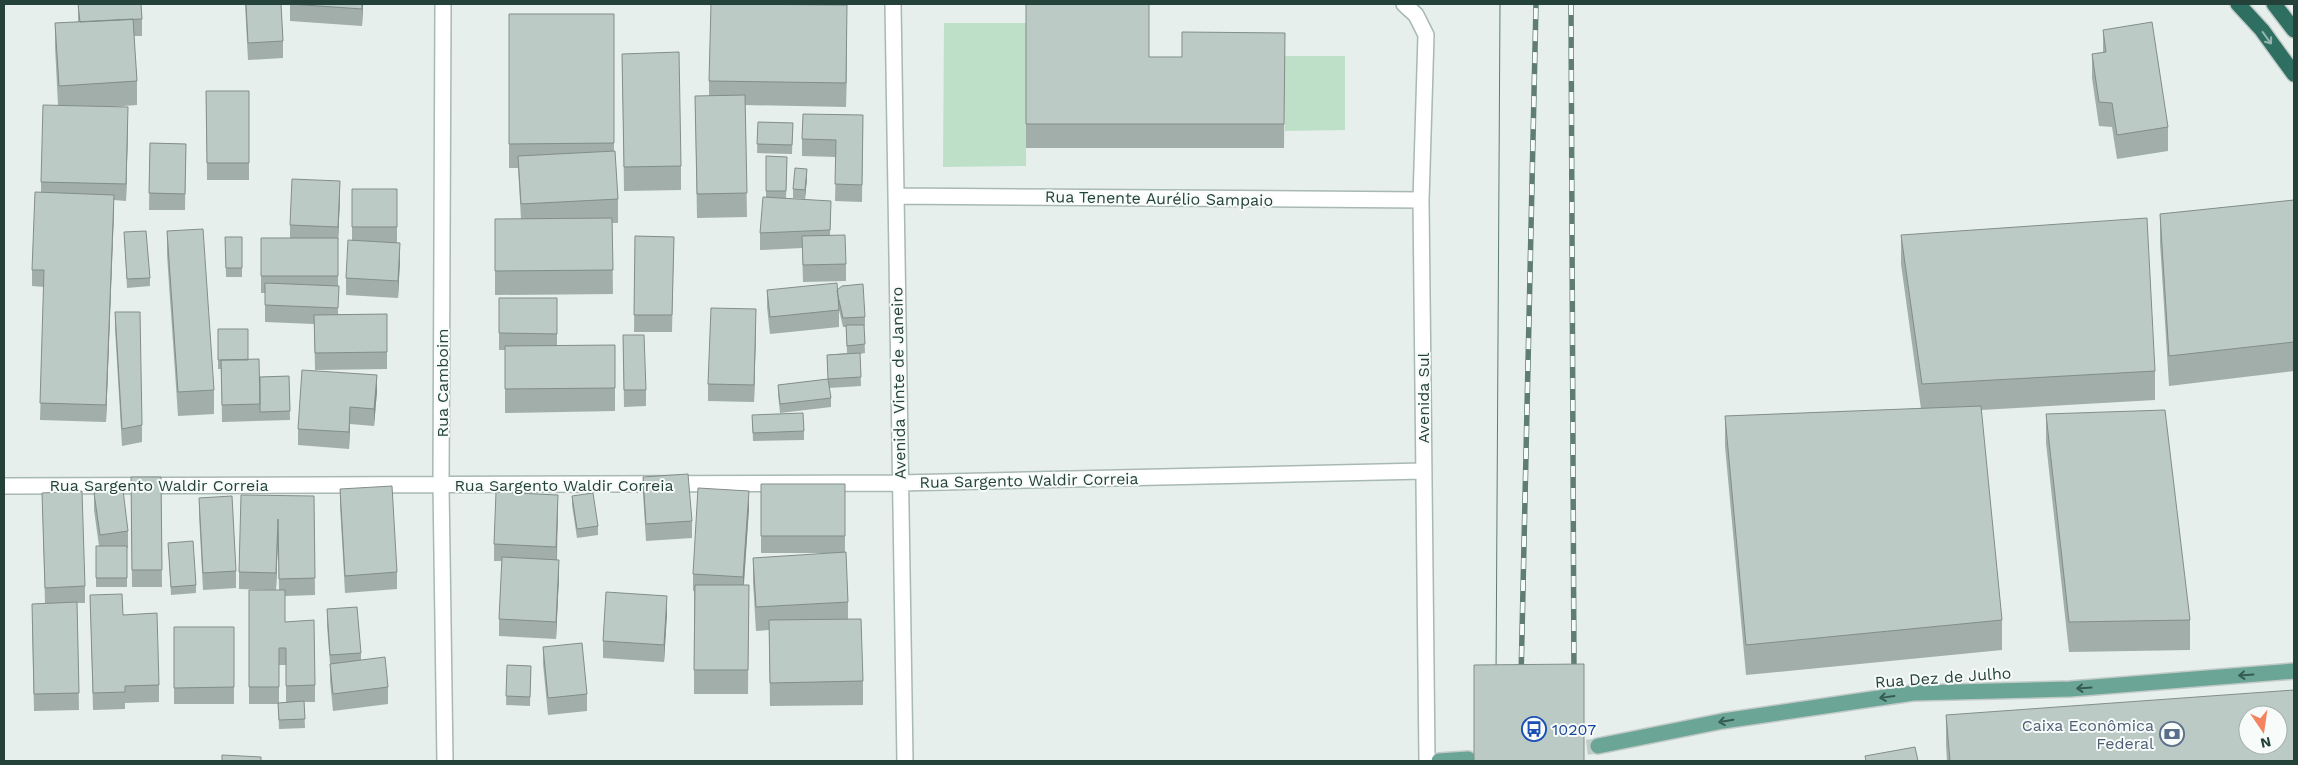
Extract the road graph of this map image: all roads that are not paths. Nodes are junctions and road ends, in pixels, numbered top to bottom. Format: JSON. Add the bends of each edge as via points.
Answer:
{"nodes":[{"id":1,"x":444,"y":4,"type":"edge"},
{"id":2,"x":893,"y":4,"type":"edge"},
{"id":3,"x":1404,"y":4,"type":"edge"},
{"id":4,"x":2238,"y":4,"type":"edge"},
{"id":5,"x":2274,"y":4,"type":"edge"},
{"id":6,"x":2294,"y":30,"type":"edge"},
{"id":7,"x":2294,"y":74,"type":"edge"},
{"id":8,"x":896,"y":196,"type":"junction"},
{"id":9,"x":1421,"y":200,"type":"junction"},
{"id":10,"x":1423,"y":471,"type":"junction"},
{"id":11,"x":900,"y":483,"type":"junction"},
{"id":12,"x":441,"y":485,"type":"junction"},
{"id":13,"x":4,"y":486,"type":"edge"},
{"id":14,"x":2294,"y":671,"type":"edge"},
{"id":15,"x":1598,"y":746,"type":"tunnel mouth"},
{"id":16,"x":1468,"y":759,"type":"dead end"},
{"id":17,"x":445,"y":761,"type":"edge"},
{"id":18,"x":905,"y":761,"type":"edge"},
{"id":19,"x":1427,"y":761,"type":"edge"},
{"id":20,"x":1439,"y":761,"type":"edge"}],
"edges":[{"from":1,"to":12,"type":"street","name":"Rua Camboim"},
{"from":2,"to":8,"type":"street","name":"Avenida Vinte de Janeiro"},
{"from":3,"to":9,"type":"street","name":"Avenida Sul","via":[[1416,14],[1426,35]]},
{"from":4,"to":7,"type":"highway","one_way":true},
{"from":5,"to":6,"type":"highway"},
{"from":8,"to":9,"type":"street","name":"Rua Tenente Aurélio Sampaio"},
{"from":8,"to":11,"type":"street","name":"Avenida Vinte de Janeiro"},
{"from":9,"to":10,"type":"street","name":"Avenida Sul"},
{"from":10,"to":11,"type":"street","name":"Rua Sargento Waldir Correia"},
{"from":10,"to":19,"type":"street","name":"Avenida Sul"},
{"from":11,"to":12,"type":"street","name":"Rua Sargento Waldir Correia"},
{"from":11,"to":18,"type":"street","name":"Avenida Vinte de Janeiro"},
{"from":12,"to":13,"type":"street","name":"Rua Sargento Waldir Correia"},
{"from":12,"to":17,"type":"street","name":"Rua Camboim"},
{"from":14,"to":15,"type":"main road","name":"Rua Dez de Julho","one_way":true,"via":[[2070,689],[1913,694],[1724,721]]},
{"from":16,"to":20,"type":"main road"}]}
